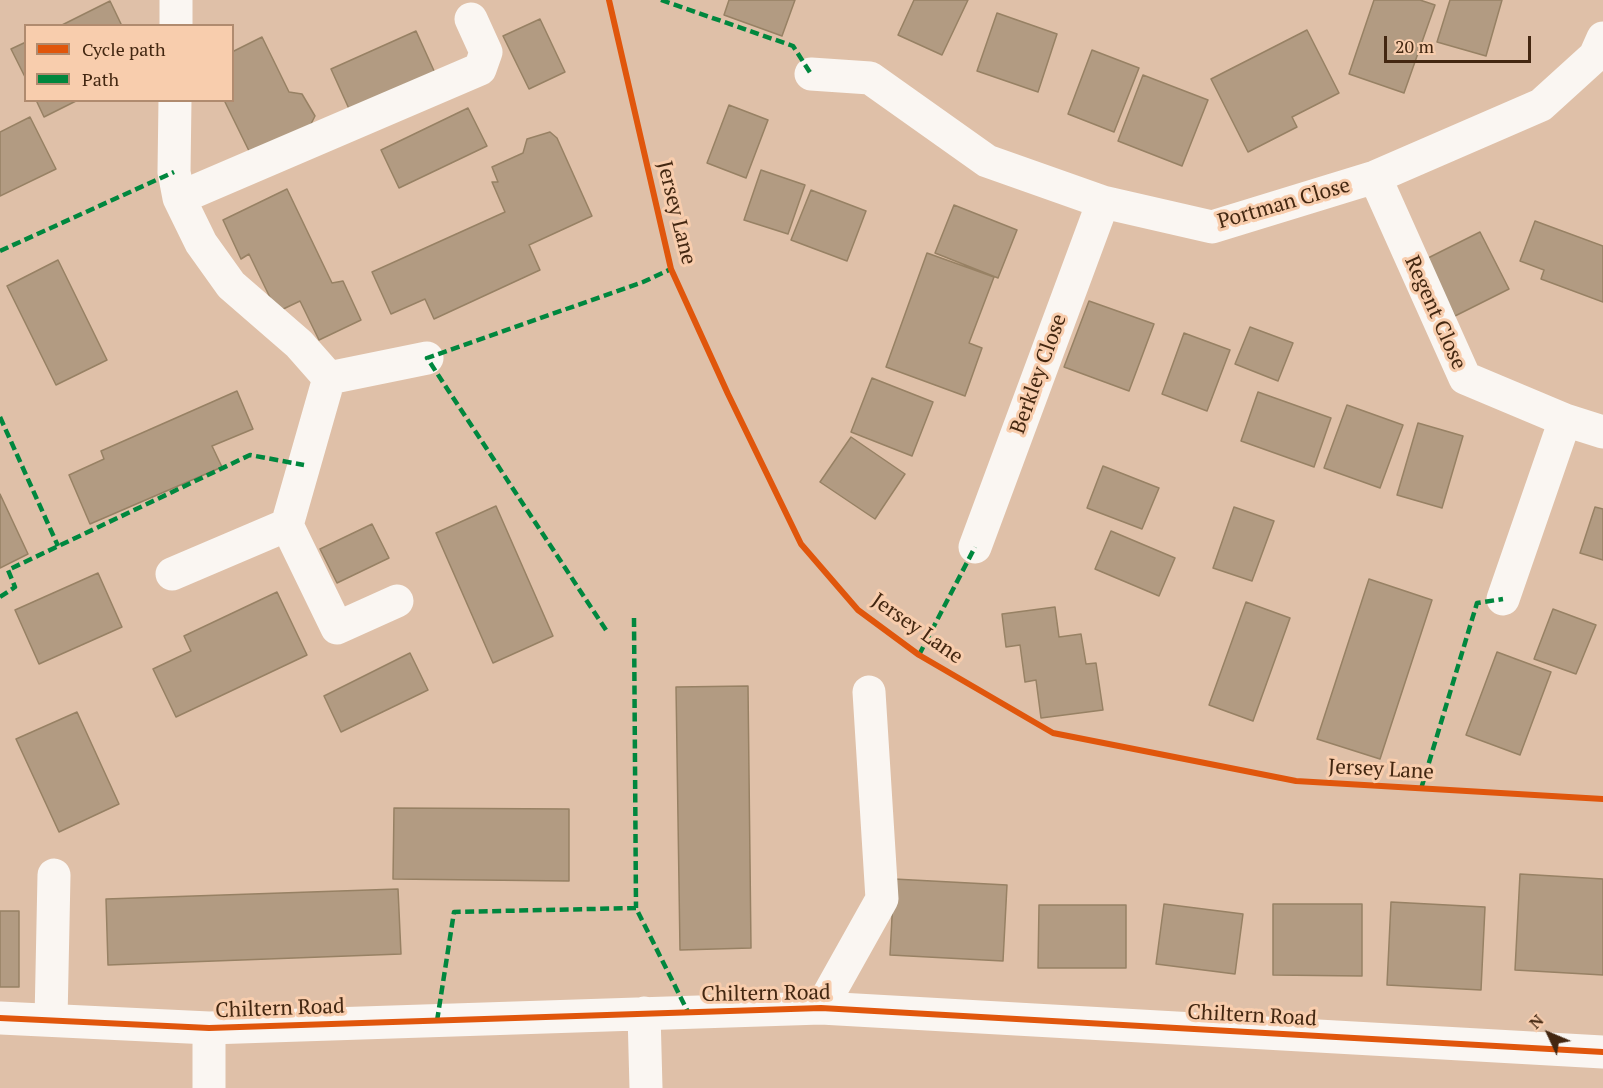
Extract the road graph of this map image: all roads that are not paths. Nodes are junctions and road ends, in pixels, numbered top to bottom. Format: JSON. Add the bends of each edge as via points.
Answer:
{"nodes":[{"id":1,"x":176,"y":0,"type":"edge"},
{"id":2,"x":471,"y":20,"type":"dead end"},
{"id":3,"x":176,"y":24,"type":"edge"},
{"id":4,"x":1603,"y":38,"type":"edge"},
{"id":5,"x":812,"y":75,"type":"dead end"},
{"id":6,"x":175,"y":102,"type":"edge"},
{"id":7,"x":1375,"y":177,"type":"junction"},
{"id":8,"x":179,"y":198,"type":"junction"},
{"id":9,"x":1103,"y":202,"type":"junction"},
{"id":10,"x":427,"y":358,"type":"dead end"},
{"id":11,"x":329,"y":378,"type":"junction"},
{"id":12,"x":1565,"y":420,"type":"junction"},
{"id":13,"x":1603,"y":432,"type":"edge"},
{"id":14,"x":287,"y":525,"type":"junction"},
{"id":15,"x":975,"y":547,"type":"dead end"},
{"id":16,"x":172,"y":574,"type":"dead end"},
{"id":17,"x":1503,"y":599,"type":"dead end"},
{"id":18,"x":397,"y":601,"type":"dead end"},
{"id":19,"x":869,"y":692,"type":"dead end"},
{"id":20,"x":54,"y":875,"type":"dead end"},
{"id":21,"x":821,"y":1008,"type":"junction"},
{"id":22,"x":644,"y":1013,"type":"junction"},
{"id":23,"x":0,"y":1018,"type":"edge"},
{"id":24,"x":51,"y":1020,"type":"junction"},
{"id":25,"x":209,"y":1028,"type":"junction"},
{"id":26,"x":1603,"y":1052,"type":"edge"},
{"id":27,"x":209,"y":1088,"type":"edge"},
{"id":28,"x":646,"y":1088,"type":"edge"}],
"edges":[{"from":1,"to":3,"type":"street"},
{"from":2,"to":8,"type":"street","via":[[486,52],[480,69]]},
{"from":4,"to":7,"type":"street","name":"Portman Close","via":[[1595,56],[1541,105]]},
{"from":5,"to":9,"type":"street","name":"Portman Close","via":[[870,78],[987,161]]},
{"from":6,"to":8,"type":"street","via":[[174,172]]},
{"from":7,"to":9,"type":"street","name":"Portman Close","via":[[1212,227]]},
{"from":7,"to":12,"type":"street","name":"Regent Close","via":[[1465,378]]},
{"from":8,"to":11,"type":"street","via":[[201,243],[231,285],[299,344]]},
{"from":9,"to":15,"type":"street","name":"Berkley Close"},
{"from":10,"to":11,"type":"street"},
{"from":11,"to":14,"type":"street"},
{"from":12,"to":13,"type":"street","name":"Regent Close"},
{"from":12,"to":17,"type":"street"},
{"from":14,"to":16,"type":"street"},
{"from":14,"to":18,"type":"street","via":[[337,628]]},
{"from":19,"to":21,"type":"street","via":[[882,899]]},
{"from":20,"to":24,"type":"street"},
{"from":21,"to":22,"type":"street","name":"Chiltern Road"},
{"from":21,"to":26,"type":"street","name":"Chiltern Road"},
{"from":22,"to":25,"type":"street","name":"Chiltern Road"},
{"from":22,"to":28,"type":"street"},
{"from":23,"to":24,"type":"street","name":"Chiltern Road"},
{"from":24,"to":25,"type":"street","name":"Chiltern Road"},
{"from":25,"to":27,"type":"street"}]}
